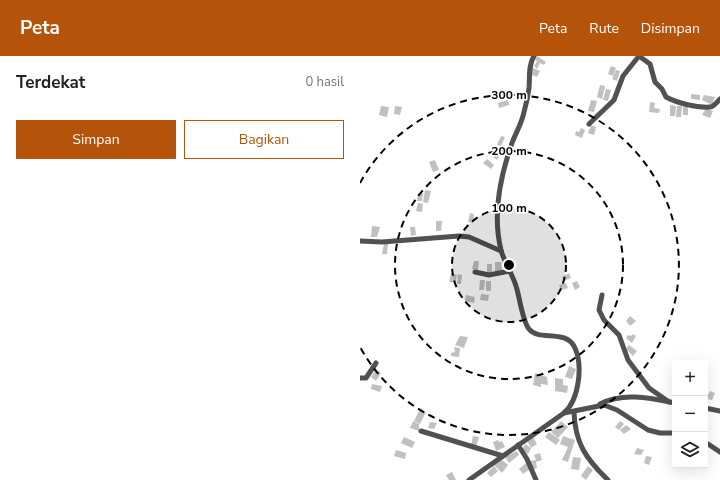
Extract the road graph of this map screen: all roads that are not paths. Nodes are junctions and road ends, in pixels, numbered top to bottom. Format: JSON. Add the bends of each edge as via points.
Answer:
{"nodes":[{"id":1,"x":534,"y":56,"type":"edge"},
{"id":2,"x":638,"y":56,"type":"edge"},
{"id":3,"x":720,"y":99,"type":"edge"},
{"id":4,"x":589,"y":124,"type":"dead end"},
{"id":5,"x":360,"y":241,"type":"edge"},
{"id":6,"x":501,"y":251,"type":"junction"},
{"id":7,"x":510,"y":271,"type":"junction"},
{"id":8,"x":474,"y":272,"type":"dead end"},
{"id":9,"x":602,"y":295,"type":"dead end"},
{"id":10,"x":376,"y":363,"type":"dead end"},
{"id":11,"x":360,"y":378,"type":"edge"},
{"id":12,"x":669,"y":402,"type":"junction"},
{"id":13,"x":672,"y":402,"type":"edge"},
{"id":14,"x":598,"y":405,"type":"junction"},
{"id":15,"x":708,"y":409,"type":"edge"},
{"id":16,"x":720,"y":411,"type":"edge"},
{"id":17,"x":574,"y":412,"type":"junction"},
{"id":18,"x":564,"y":413,"type":"junction"},
{"id":19,"x":421,"y":431,"type":"dead end"},
{"id":20,"x":672,"y":433,"type":"edge"},
{"id":21,"x":708,"y":444,"type":"edge"},
{"id":22,"x":518,"y":445,"type":"junction"},
{"id":23,"x":720,"y":452,"type":"edge"},
{"id":24,"x":503,"y":456,"type":"junction"},
{"id":25,"x":468,"y":480,"type":"edge"},
{"id":26,"x":536,"y":480,"type":"edge"},
{"id":27,"x":608,"y":480,"type":"edge"}],
"edges":[{"from":1,"to":6,"type":"street","via":[[530,66],[524,113],[499,187],[498,225]]},
{"from":2,"to":3,"type":"street","via":[[650,64],[655,82],[666,98],[709,107]]},
{"from":2,"to":4,"type":"street","via":[[623,76],[614,100]]},
{"from":5,"to":6,"type":"street","via":[[459,236],[475,239]]},
{"from":6,"to":7,"type":"street"},
{"from":7,"to":8,"type":"street","via":[[489,275]]},
{"from":7,"to":18,"type":"street","via":[[529,329],[537,334],[565,338],[575,349],[577,393],[572,405]]},
{"from":9,"to":12,"type":"street","via":[[599,310],[604,320],[619,335],[628,360],[650,388]]},
{"from":10,"to":11,"type":"street","via":[[366,378]]},
{"from":12,"to":13,"type":"street"},
{"from":12,"to":14,"type":"street","via":[[625,397],[611,399]]},
{"from":14,"to":17,"type":"street"},
{"from":14,"to":20,"type":"street","via":[[610,406],[648,430],[660,434]]},
{"from":15,"to":16,"type":"street"},
{"from":17,"to":18,"type":"street"},
{"from":17,"to":27,"type":"street","via":[[576,432],[584,453]]},
{"from":18,"to":22,"type":"street"},
{"from":19,"to":24,"type":"street"},
{"from":21,"to":23,"type":"street"},
{"from":22,"to":24,"type":"street"},
{"from":22,"to":26,"type":"street"},
{"from":24,"to":25,"type":"street"}]}
